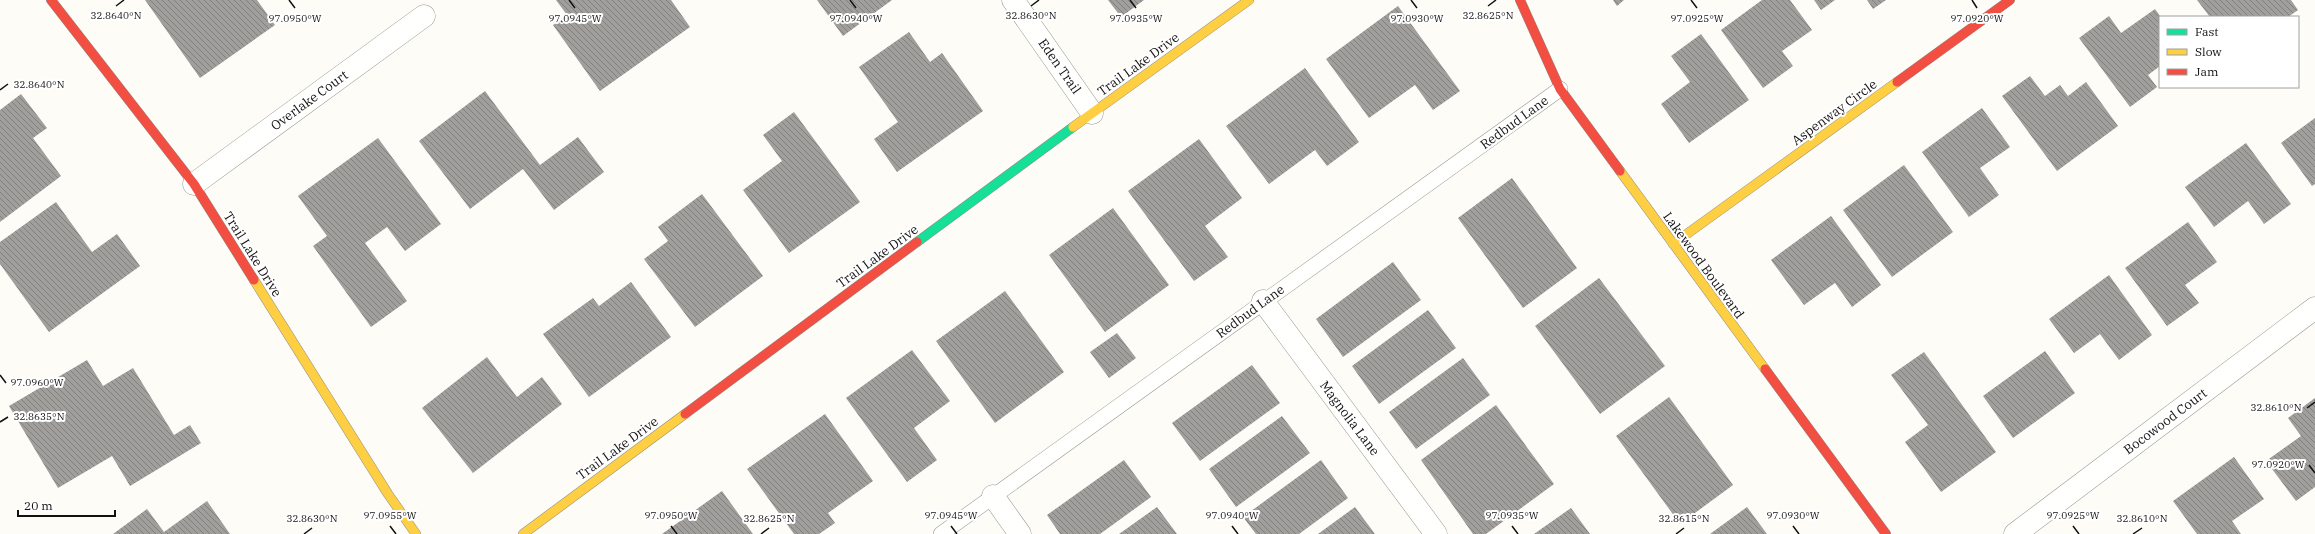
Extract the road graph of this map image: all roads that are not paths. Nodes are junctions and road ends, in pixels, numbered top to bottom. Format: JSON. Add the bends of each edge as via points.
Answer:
{"nodes":[{"id":1,"x":51,"y":0,"type":"edge"},
{"id":2,"x":1013,"y":0,"type":"edge"},
{"id":3,"x":1249,"y":0,"type":"edge"},
{"id":4,"x":1520,"y":0,"type":"edge"},
{"id":5,"x":2010,"y":0,"type":"edge"},
{"id":6,"x":424,"y":16,"type":"dead end"},
{"id":7,"x":1560,"y":89,"type":"junction"},
{"id":8,"x":1092,"y":113,"type":"junction"},
{"id":9,"x":194,"y":184,"type":"junction"},
{"id":10,"x":1673,"y":244,"type":"junction"},
{"id":11,"x":1263,"y":302,"type":"junction"},
{"id":12,"x":2315,"y":308,"type":"edge"},
{"id":13,"x":993,"y":496,"type":"junction"},
{"id":14,"x":416,"y":534,"type":"edge"},
{"id":15,"x":522,"y":534,"type":"edge"},
{"id":16,"x":941,"y":534,"type":"edge"},
{"id":17,"x":1020,"y":534,"type":"edge"},
{"id":18,"x":1436,"y":534,"type":"edge"},
{"id":19,"x":1886,"y":534,"type":"edge"},
{"id":20,"x":2015,"y":534,"type":"edge"}],
"edges":[{"from":1,"to":9,"type":"street","name":"Trail Lake Drive"},
{"from":2,"to":8,"type":"street","name":"Eden Trail"},
{"from":3,"to":8,"type":"street","name":"Trail Lake Drive"},
{"from":4,"to":7,"type":"street","name":"Lakewood Boulevard"},
{"from":5,"to":10,"type":"street","name":"Aspenway Circle"},
{"from":6,"to":9,"type":"street","name":"Overlake Court"},
{"from":7,"to":10,"type":"street","name":"Lakewood Boulevard"},
{"from":7,"to":11,"type":"lane","name":"Redbud Lane"},
{"from":8,"to":15,"type":"street","name":"Trail Lake Drive"},
{"from":9,"to":14,"type":"street","name":"Trail Lake Drive","via":[[388,494]]},
{"from":10,"to":19,"type":"street","name":"Lakewood Boulevard"},
{"from":11,"to":13,"type":"lane","name":"Redbud Lane"},
{"from":11,"to":18,"type":"street","name":"Magnolia Lane"},
{"from":12,"to":20,"type":"street","name":"Bocowood Court"},
{"from":13,"to":16,"type":"lane","name":"Redbud Lane"},
{"from":13,"to":17,"type":"street"}]}
